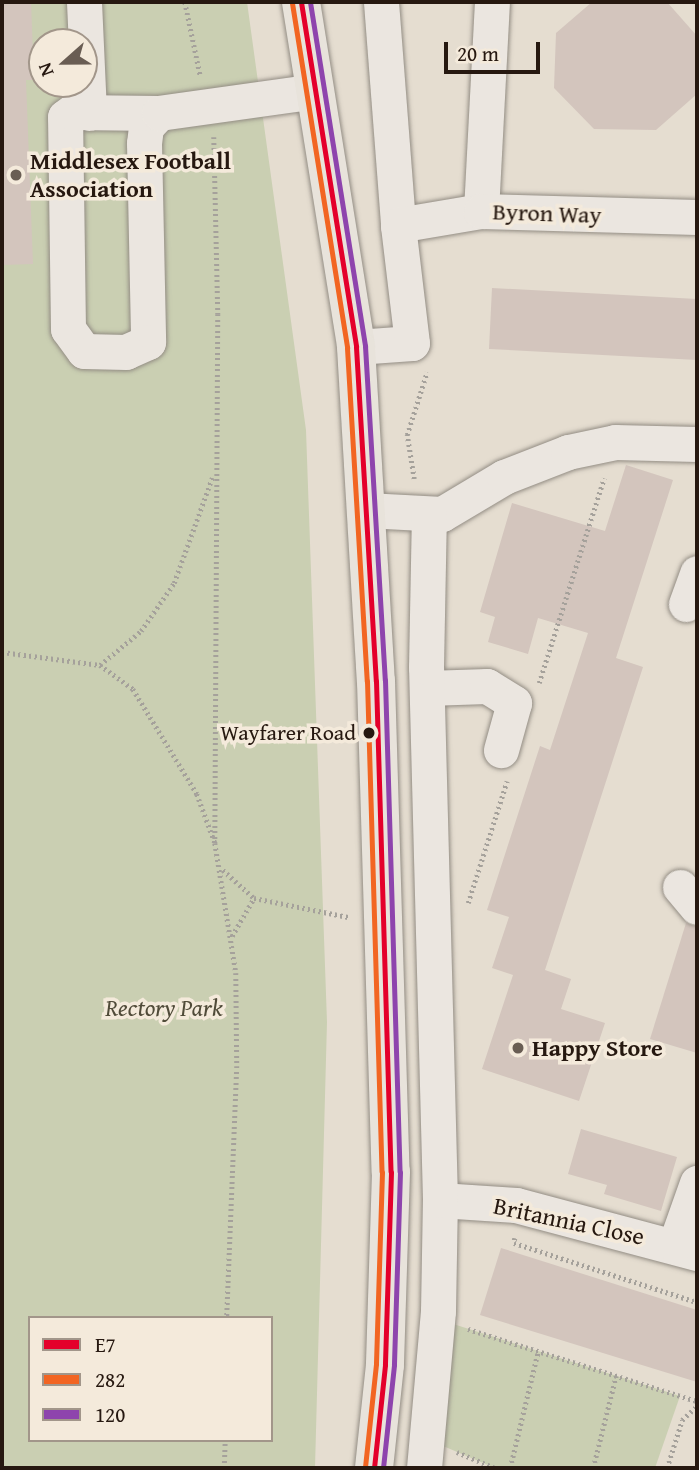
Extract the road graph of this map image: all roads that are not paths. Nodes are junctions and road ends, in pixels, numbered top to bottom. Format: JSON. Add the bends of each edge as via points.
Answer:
{"nodes":[{"id":1,"x":84,"y":2,"type":"edge"},
{"id":2,"x":301,"y":2,"type":"edge"},
{"id":3,"x":381,"y":2,"type":"edge"},
{"id":4,"x":492,"y":2,"type":"edge"},
{"id":5,"x":315,"y":91,"type":"junction"},
{"id":6,"x":89,"y":113,"type":"junction"},
{"id":7,"x":159,"y":113,"type":"junction"},
{"id":8,"x":481,"y":211,"type":"junction"},
{"id":9,"x":697,"y":217,"type":"edge"},
{"id":10,"x":398,"y":225,"type":"junction"},
{"id":11,"x":356,"y":347,"type":"junction"},
{"id":12,"x":697,"y":444,"type":"edge"},
{"id":13,"x":366,"y":510,"type":"junction"},
{"id":14,"x":429,"y":515,"type":"junction"},
{"id":15,"x":427,"y":688,"type":"junction"},
{"id":16,"x":501,"y":750,"type":"dead end"},
{"id":17,"x":697,"y":1183,"type":"edge"},
{"id":18,"x":440,"y":1200,"type":"junction"},
{"id":19,"x":686,"y":1249,"type":"edge"},
{"id":20,"x":374,"y":1468,"type":"edge"},
{"id":21,"x":424,"y":1468,"type":"edge"}],
"edges":[{"from":1,"to":6,"type":"street"},
{"from":2,"to":5,"type":"main road"},
{"from":3,"to":10,"type":"street"},
{"from":4,"to":8,"type":"street"},
{"from":5,"to":7,"type":"street"},
{"from":5,"to":11,"type":"main road"},
{"from":6,"to":7,"type":"street"},
{"from":6,"to":7,"type":"street","via":[[65,117],[68,329],[85,351],[126,352],[148,342],[144,144],[146,127]]},
{"from":8,"to":9,"type":"street","name":"Byron Way"},
{"from":8,"to":10,"type":"street","name":"Byron Way"},
{"from":10,"to":11,"type":"street","via":[[412,343]]},
{"from":11,"to":13,"type":"main road"},
{"from":12,"to":14,"type":"street","via":[[615,442],[568,452],[503,477],[455,508]]},
{"from":13,"to":14,"type":"street"},
{"from":13,"to":20,"type":"main road","via":[[377,708],[391,1172],[385,1364]]},
{"from":14,"to":15,"type":"street"},
{"from":15,"to":16,"type":"street","via":[[487,686],[514,703]]},
{"from":15,"to":18,"type":"street"},
{"from":17,"to":19,"type":"street"},
{"from":18,"to":19,"type":"street","name":"Britannia Close","via":[[524,1207]]},
{"from":18,"to":21,"type":"street","via":[[438,1311]]}]}
